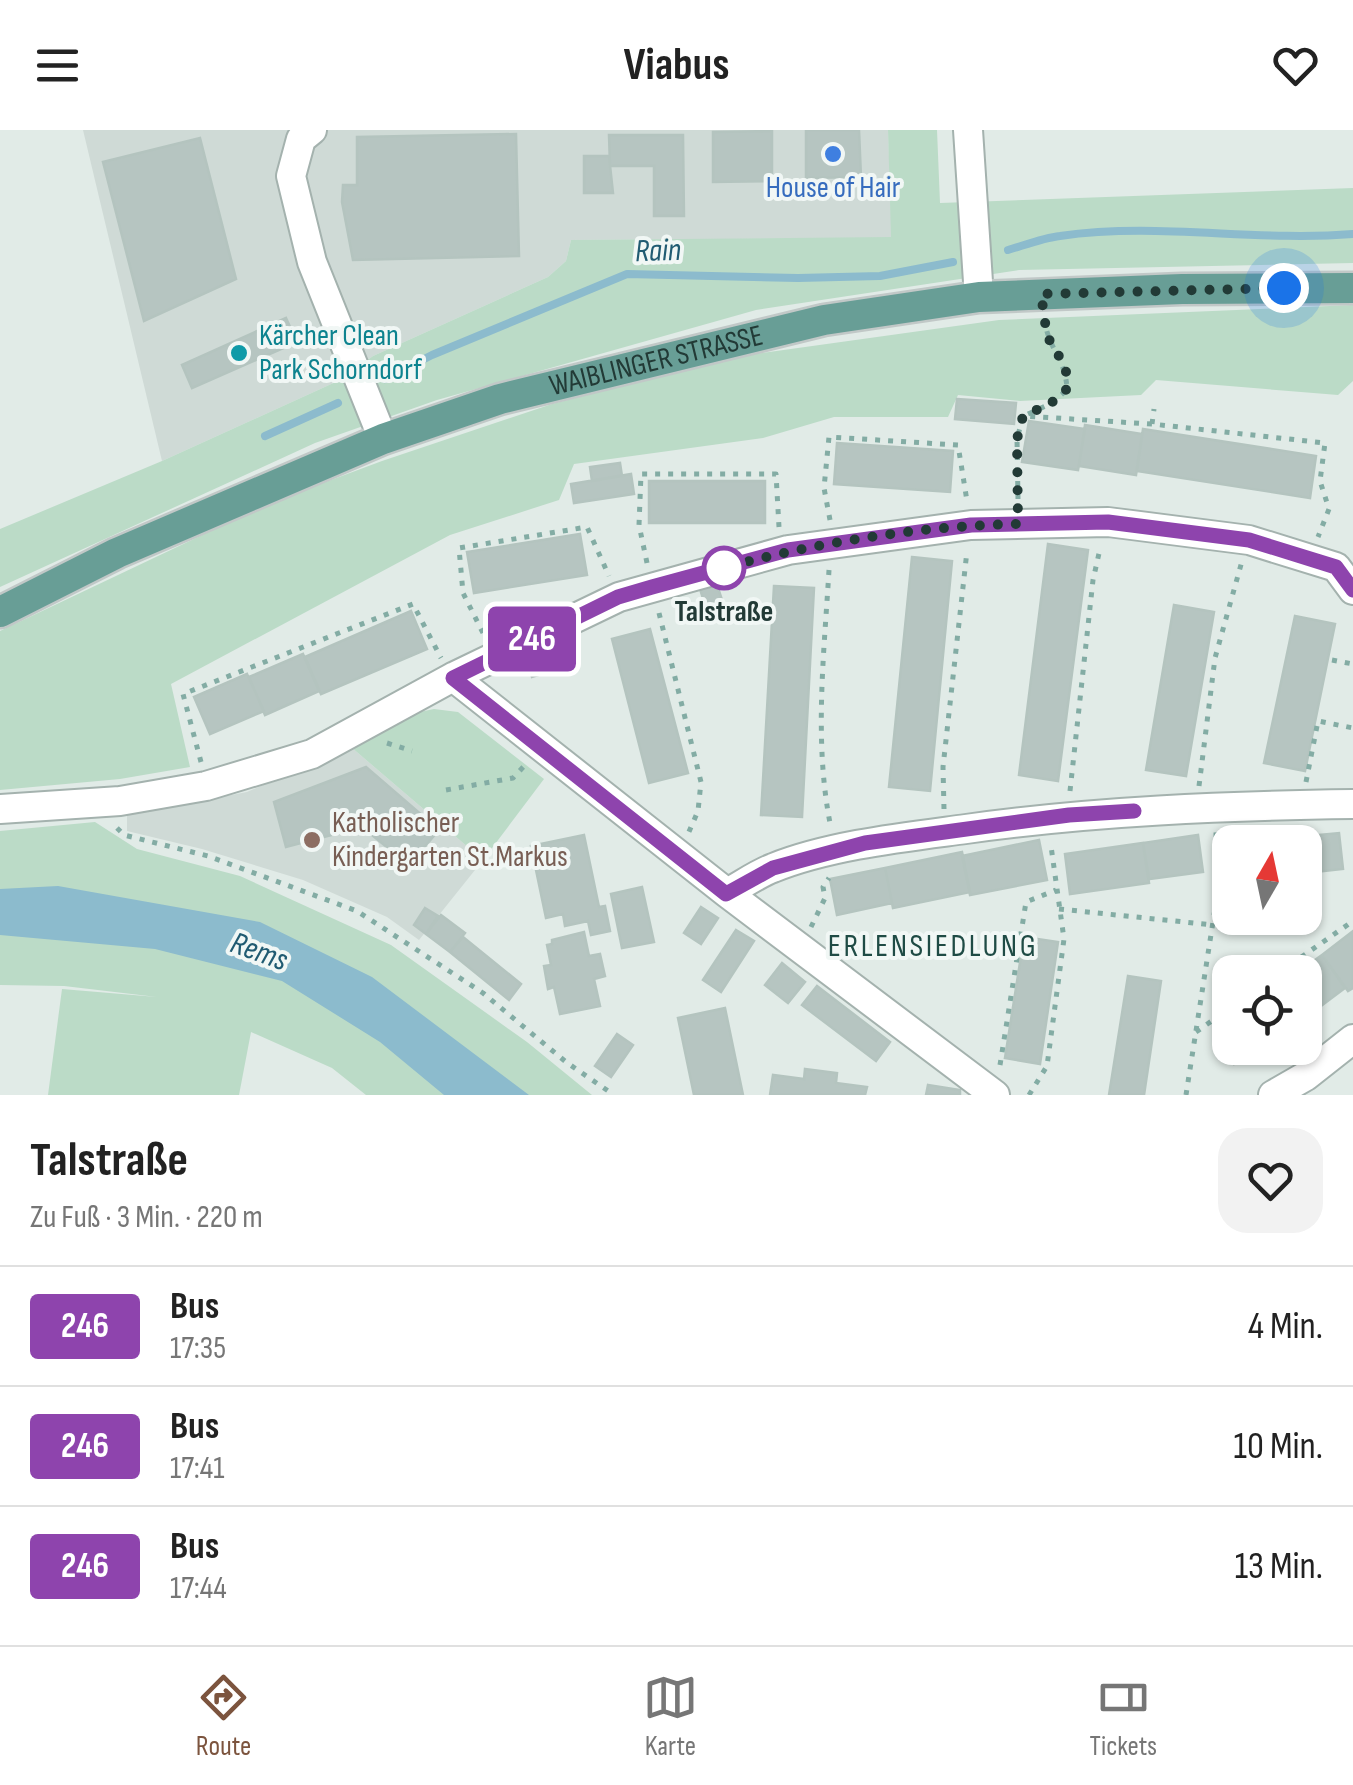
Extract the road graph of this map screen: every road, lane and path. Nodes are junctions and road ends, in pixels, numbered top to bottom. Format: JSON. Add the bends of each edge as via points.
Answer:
{"nodes":[{"id":1,"x":312,"y":130,"type":"edge"},
{"id":2,"x":968,"y":130,"type":"edge"},
{"id":3,"x":1353,"y":288,"type":"edge"},
{"id":4,"x":1041,"y":294,"type":"junction"},
{"id":5,"x":979,"y":297,"type":"junction"},
{"id":6,"x":1154,"y":409,"type":"dead end"},
{"id":7,"x":1023,"y":416,"type":"junction"},
{"id":8,"x":1152,"y":424,"type":"junction"},
{"id":9,"x":383,"y":439,"type":"junction"},
{"id":10,"x":1108,"y":522,"type":"junction"},
{"id":11,"x":1018,"y":524,"type":"junction"},
{"id":12,"x":971,"y":525,"type":"junction"},
{"id":13,"x":1249,"y":540,"type":"junction"},
{"id":14,"x":831,"y":544,"type":"junction"},
{"id":15,"x":788,"y":550,"type":"junction"},
{"id":16,"x":1310,"y":559,"type":"junction"},
{"id":17,"x":652,"y":587,"type":"junction"},
{"id":18,"x":1352,"y":587,"type":"edge"},
{"id":19,"x":618,"y":597,"type":"junction"},
{"id":20,"x":0,"y":612,"type":"edge"},
{"id":21,"x":497,"y":656,"type":"junction"},
{"id":22,"x":1332,"y":660,"type":"dead end"},
{"id":23,"x":1353,"y":664,"type":"edge"},
{"id":24,"x":453,"y":678,"type":"junction"},
{"id":25,"x":1353,"y":728,"type":"edge"},
{"id":26,"x":540,"y":746,"type":"junction"},
{"id":27,"x":206,"y":786,"type":"junction"},
{"id":28,"x":446,"y":790,"type":"dead end"},
{"id":29,"x":1353,"y":804,"type":"edge"},
{"id":30,"x":1304,"y":805,"type":"junction"},
{"id":31,"x":1208,"y":807,"type":"junction"},
{"id":32,"x":0,"y":809,"type":"edge"},
{"id":33,"x":1058,"y":816,"type":"junction"},
{"id":34,"x":108,"y":818,"type":"dead end"},
{"id":35,"x":946,"y":832,"type":"junction"},
{"id":36,"x":1212,"y":847,"type":"edge"},
{"id":37,"x":834,"y":852,"type":"junction"},
{"id":38,"x":676,"y":853,"type":"junction"},
{"id":39,"x":1056,"y":890,"type":"junction"},
{"id":40,"x":726,"y":894,"type":"junction"},
{"id":41,"x":1059,"y":909,"type":"junction"},
{"id":42,"x":1353,"y":921,"type":"edge"},
{"id":43,"x":1212,"y":926,"type":"edge"},
{"id":44,"x":1212,"y":932,"type":"edge"},
{"id":45,"x":1304,"y":955,"type":"edge"},
{"id":46,"x":1212,"y":1021,"type":"edge"},
{"id":47,"x":1196,"y":1032,"type":"junction"},
{"id":48,"x":1353,"y":1039,"type":"edge"},
{"id":49,"x":992,"y":1093,"type":"edge"},
{"id":50,"x":614,"y":1095,"type":"edge"},
{"id":51,"x":1029,"y":1095,"type":"edge"},
{"id":52,"x":1186,"y":1095,"type":"edge"},
{"id":53,"x":1272,"y":1095,"type":"edge"}],
"edges":[{"from":1,"to":9,"type":"street","via":[[301,138],[291,176],[312,262]]},
{"from":2,"to":5,"type":"street"},
{"from":3,"to":4,"type":"main road","name":"WAIBLINGER STRASSE"},
{"from":4,"to":5,"type":"main road","name":"WAIBLINGER STRASSE"},
{"from":4,"to":7,"type":"path","via":[[1047,336],[1066,368],[1066,390]]},
{"from":5,"to":9,"type":"main road","name":"WAIBLINGER STRASSE","via":[[824,320],[500,399]]},
{"from":6,"to":8,"type":"path"},
{"from":7,"to":8,"type":"path"},
{"from":7,"to":11,"type":"path"},
{"from":8,"to":16,"type":"path","via":[[1325,443],[1320,482],[1328,509]]},
{"from":9,"to":20,"type":"main road","name":"WAIBLINGER STRASSE","via":[[117,553]]},
{"from":10,"to":11,"type":"street"},
{"from":10,"to":13,"type":"street"},
{"from":10,"to":33,"type":"path"},
{"from":11,"to":12,"type":"street"},
{"from":12,"to":14,"type":"street"},
{"from":12,"to":14,"type":"path","via":[[958,445],[829,437],[824,488]]},
{"from":12,"to":35,"type":"path","via":[[943,767]]},
{"from":13,"to":16,"type":"street"},
{"from":13,"to":31,"type":"path","via":[[1215,658],[1204,738]]},
{"from":14,"to":15,"type":"street"},
{"from":14,"to":37,"type":"path","via":[[821,776]]},
{"from":15,"to":17,"type":"street"},
{"from":15,"to":17,"type":"path","via":[[777,522],[776,474],[640,474],[639,526]]},
{"from":16,"to":18,"type":"street","via":[[1336,567]]},
{"from":17,"to":19,"type":"street"},
{"from":17,"to":38,"type":"path","via":[[701,782],[698,812]]},
{"from":19,"to":21,"type":"street"},
{"from":19,"to":21,"type":"path","via":[[587,528],[459,548],[464,593]]},
{"from":21,"to":24,"type":"street"},
{"from":22,"to":23,"type":"path"},
{"from":24,"to":26,"type":"street"},
{"from":24,"to":27,"type":"street","via":[[312,754]]},
{"from":24,"to":27,"type":"path","via":[[414,604],[183,694]]},
{"from":25,"to":30,"type":"path","via":[[1318,722]]},
{"from":26,"to":28,"type":"path","via":[[513,778]]},
{"from":26,"to":38,"type":"street"},
{"from":27,"to":32,"type":"street","via":[[120,801]]},
{"from":29,"to":30,"type":"street"},
{"from":30,"to":31,"type":"street"},
{"from":31,"to":33,"type":"street"},
{"from":31,"to":36,"type":"path"},
{"from":33,"to":35,"type":"street"},
{"from":33,"to":39,"type":"path"},
{"from":34,"to":50,"type":"path","via":[[124,834],[208,856],[357,911],[483,993]]},
{"from":35,"to":37,"type":"street"},
{"from":37,"to":40,"type":"street","via":[[773,868]]},
{"from":38,"to":40,"type":"street"},
{"from":39,"to":41,"type":"path"},
{"from":39,"to":49,"type":"path","via":[[1026,902]]},
{"from":40,"to":49,"type":"street"},
{"from":41,"to":43,"type":"path"},
{"from":41,"to":51,"type":"path","via":[[1064,938],[1047,1066]]},
{"from":42,"to":45,"type":"path"},
{"from":44,"to":47,"type":"path"},
{"from":46,"to":47,"type":"path"},
{"from":47,"to":52,"type":"path"},
{"from":48,"to":53,"type":"street"}]}
